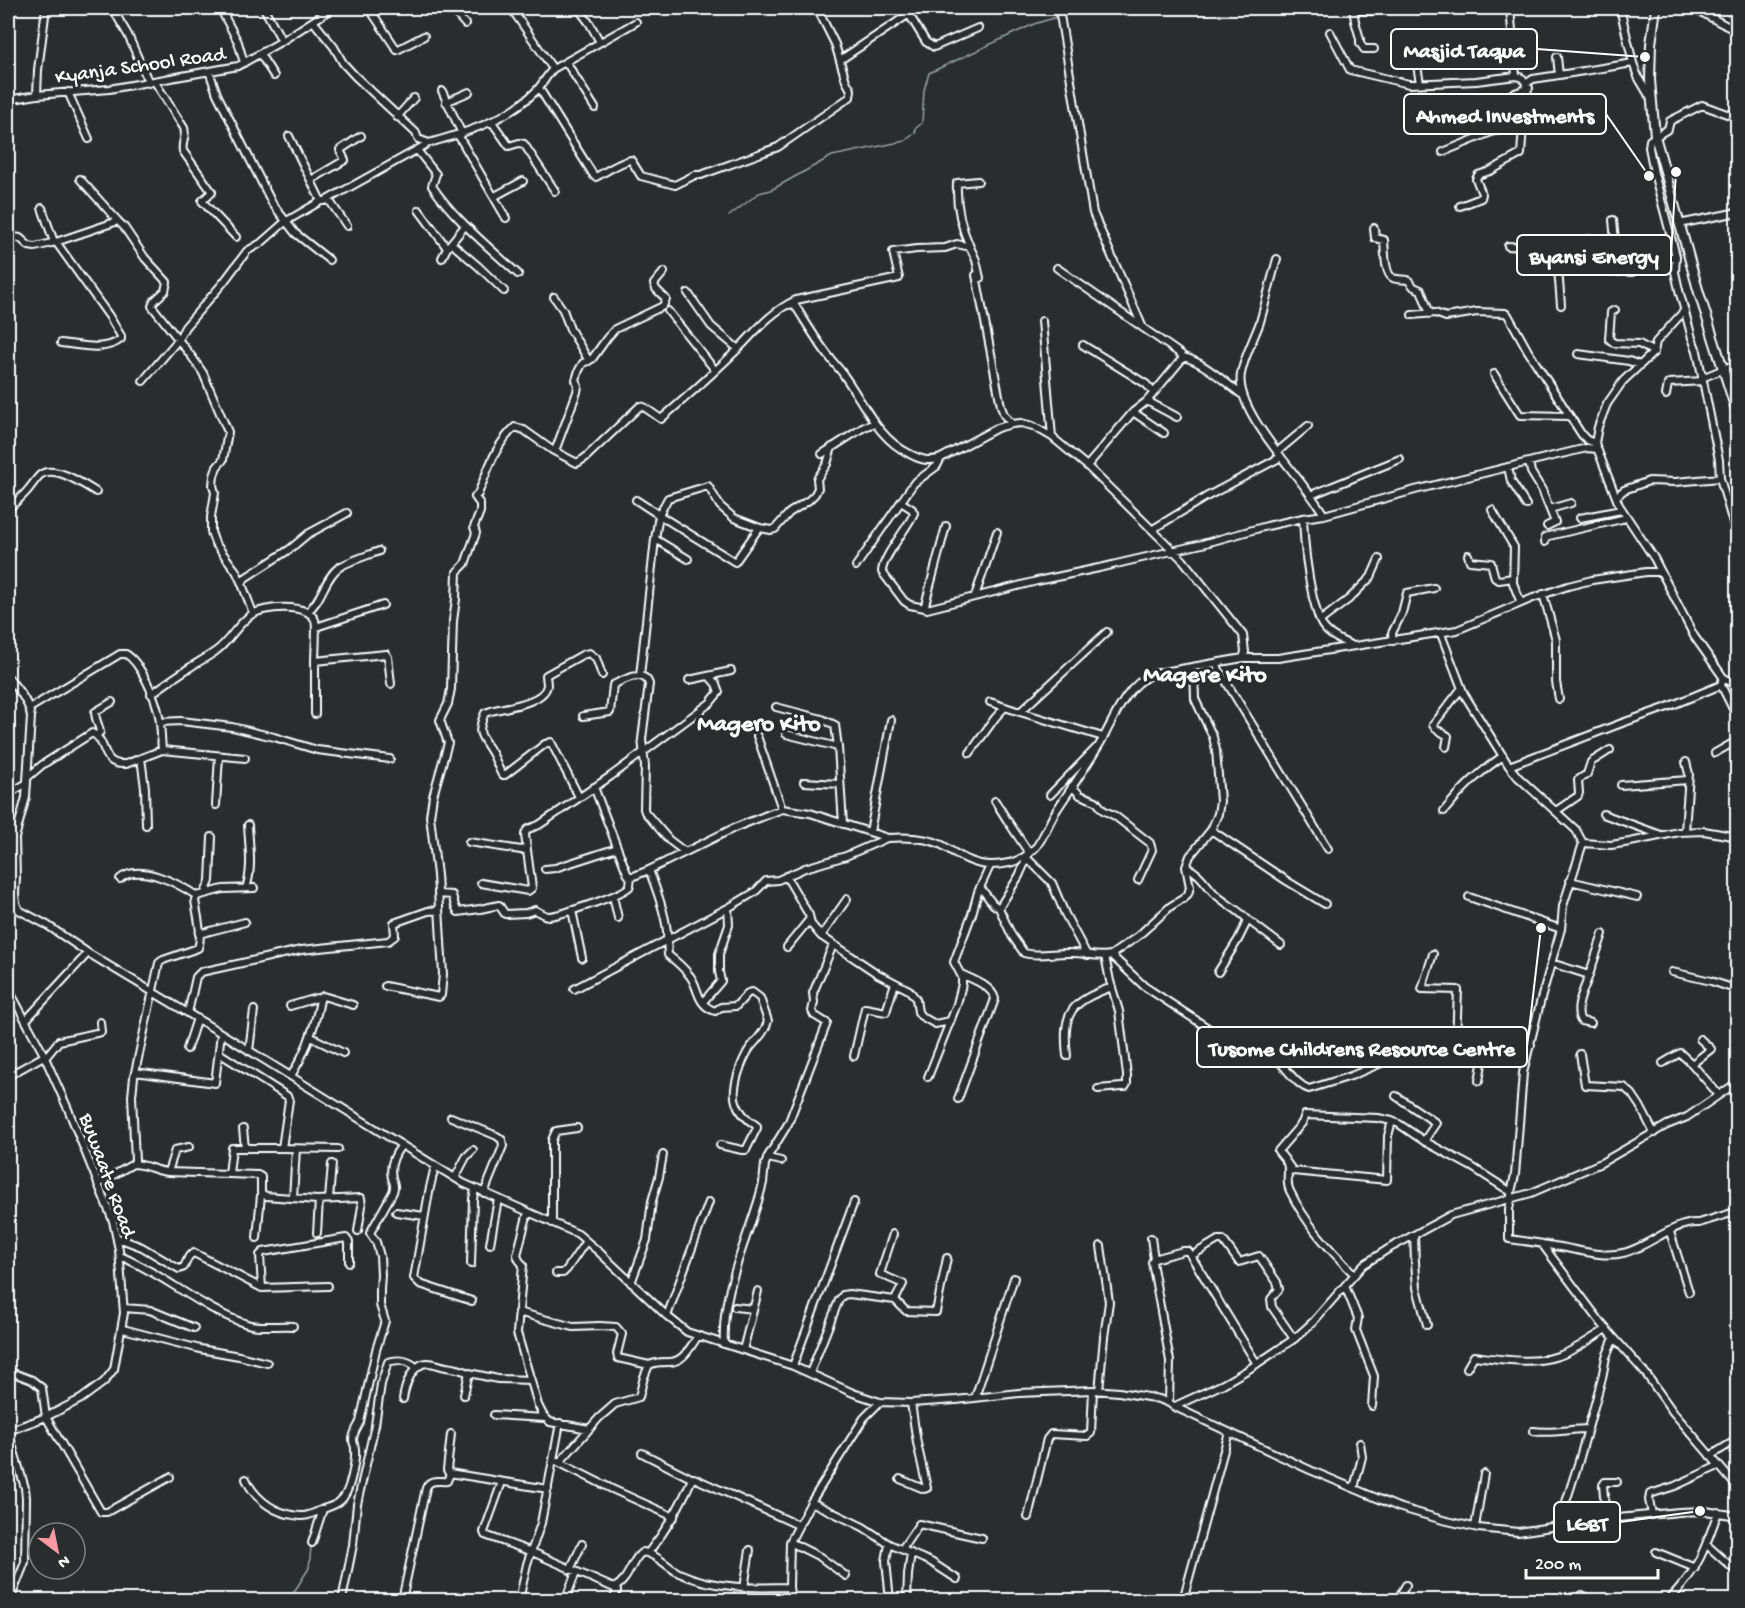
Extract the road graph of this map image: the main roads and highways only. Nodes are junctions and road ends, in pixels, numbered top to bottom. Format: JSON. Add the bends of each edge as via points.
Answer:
{"nodes":[{"id":1,"x":1656,"y":8,"type":"edge"},
{"id":2,"x":1737,"y":416,"type":"edge"}],
"edges":[{"from":1,"to":2,"type":"main road","via":[[1650,54],[1655,136]]}]}
